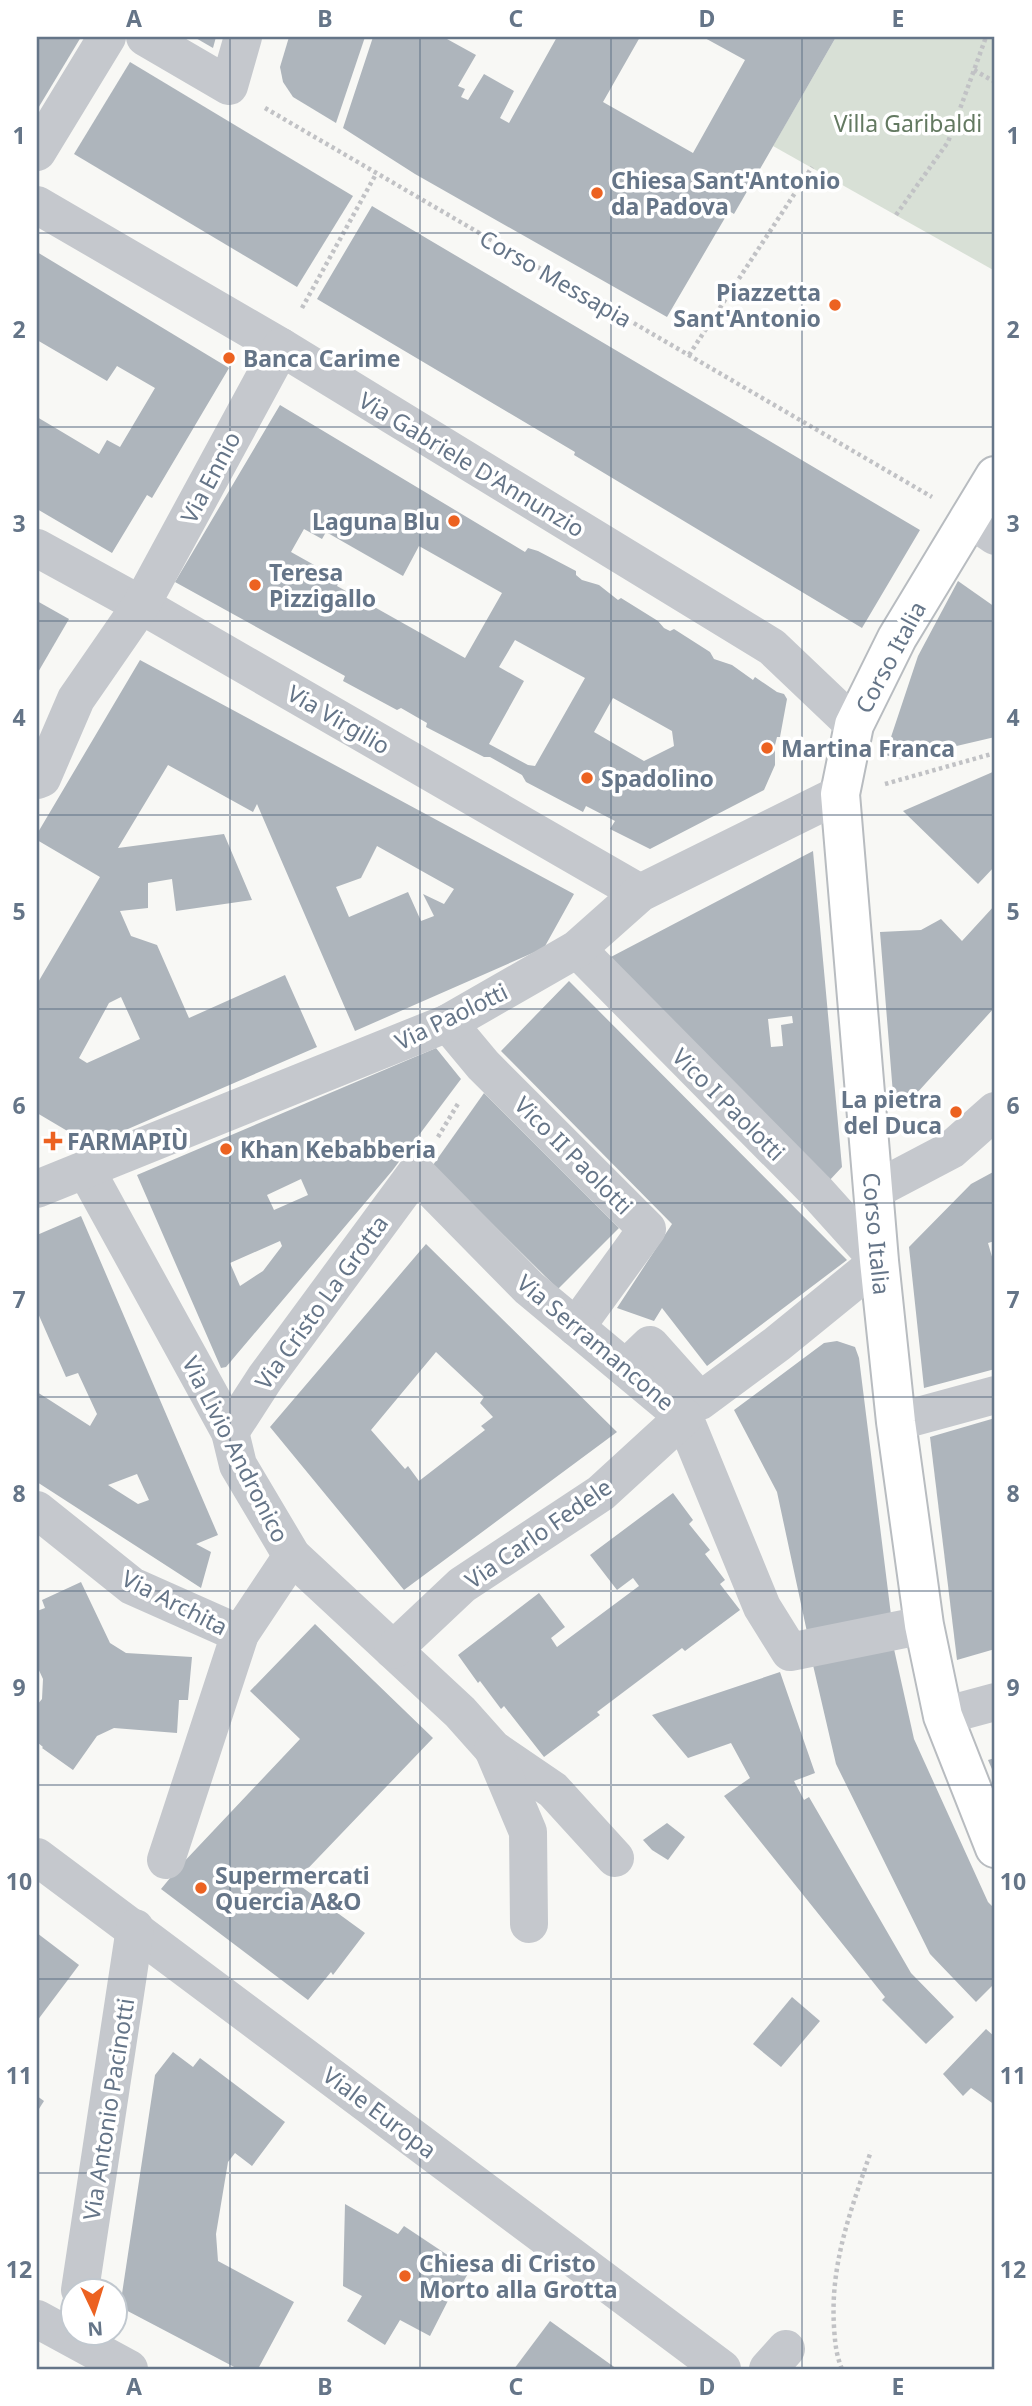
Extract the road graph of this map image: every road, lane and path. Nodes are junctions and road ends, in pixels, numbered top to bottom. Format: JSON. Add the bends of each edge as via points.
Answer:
{"nodes":[{"id":1,"x":107,"y":37,"type":"edge"},
{"id":2,"x":145,"y":37,"type":"edge"},
{"id":3,"x":243,"y":37,"type":"edge"},
{"id":4,"x":986,"y":37,"type":"edge"},
{"id":5,"x":974,"y":70,"type":"junction"},
{"id":6,"x":995,"y":82,"type":"edge"},
{"id":7,"x":229,"y":86,"type":"junction"},
{"id":8,"x":37,"y":152,"type":"edge"},
{"id":9,"x":812,"y":167,"type":"dead end"},
{"id":10,"x":376,"y":174,"type":"junction"},
{"id":11,"x":37,"y":205,"type":"edge"},
{"id":12,"x":896,"y":215,"type":"dead end"},
{"id":13,"x":281,"y":347,"type":"junction"},
{"id":14,"x":689,"y":355,"type":"junction"},
{"id":15,"x":995,"y":476,"type":"edge"},
{"id":16,"x":982,"y":527,"type":"edge"},
{"id":17,"x":37,"y":548,"type":"edge"},
{"id":18,"x":141,"y":605,"type":"junction"},
{"id":19,"x":854,"y":725,"type":"junction"},
{"id":20,"x":995,"y":753,"type":"edge"},
{"id":21,"x":39,"y":779,"type":"edge"},
{"id":22,"x":840,"y":794,"type":"junction"},
{"id":23,"x":640,"y":893,"type":"junction"},
{"id":24,"x":577,"y":949,"type":"junction"},
{"id":25,"x":448,"y":1023,"type":"junction"},
{"id":26,"x":995,"y":1111,"type":"edge"},
{"id":27,"x":86,"y":1170,"type":"junction"},
{"id":28,"x":416,"y":1173,"type":"joint"},
{"id":29,"x":37,"y":1189,"type":"edge"},
{"id":30,"x":875,"y":1190,"type":"junction"},
{"id":31,"x":879,"y":1261,"type":"junction"},
{"id":32,"x":576,"y":1327,"type":"junction"},
{"id":33,"x":626,"y":1368,"type":"junction"},
{"id":34,"x":995,"y":1395,"type":"edge"},
{"id":35,"x":684,"y":1417,"type":"junction"},
{"id":36,"x":896,"y":1422,"type":"junction"},
{"id":37,"x":230,"y":1432,"type":"junction"},
{"id":38,"x":37,"y":1510,"type":"edge"},
{"id":39,"x":292,"y":1556,"type":"junction"},
{"id":40,"x":924,"y":1625,"type":"junction"},
{"id":41,"x":240,"y":1634,"type":"junction"},
{"id":42,"x":393,"y":1650,"type":"junction"},
{"id":43,"x":995,"y":1702,"type":"edge"},
{"id":44,"x":943,"y":1716,"type":"junction"},
{"id":45,"x":493,"y":1749,"type":"junction"},
{"id":46,"x":995,"y":1848,"type":"edge"},
{"id":47,"x":37,"y":1857,"type":"edge"},
{"id":48,"x":615,"y":1858,"type":"dead end"},
{"id":49,"x":166,"y":1860,"type":"dead end"},
{"id":50,"x":529,"y":1924,"type":"dead end"},
{"id":51,"x":135,"y":1928,"type":"junction"},
{"id":52,"x":871,"y":2151,"type":"dead end"},
{"id":53,"x":82,"y":2276,"type":"edge"},
{"id":54,"x":37,"y":2319,"type":"edge"},
{"id":55,"x":72,"y":2347,"type":"edge"},
{"id":56,"x":129,"y":2369,"type":"edge"},
{"id":57,"x":722,"y":2369,"type":"edge"},
{"id":58,"x":842,"y":2369,"type":"edge"}],
"edges":[{"from":1,"to":8,"type":"street"},
{"from":2,"to":7,"type":"street"},
{"from":3,"to":7,"type":"street"},
{"from":4,"to":5,"type":"path"},
{"from":5,"to":6,"type":"path"},
{"from":5,"to":12,"type":"path","via":[[948,142]]},
{"from":7,"to":10,"type":"path","name":"Corso Messapia"},
{"from":9,"to":14,"type":"path"},
{"from":10,"to":13,"type":"path"},
{"from":10,"to":14,"type":"path","name":"Corso Messapia"},
{"from":11,"to":13,"type":"street","name":"Via Gabriele D'Annunzio"},
{"from":13,"to":18,"type":"street","name":"Via Ennio"},
{"from":13,"to":19,"type":"street","name":"Via Gabriele D'Annunzio","via":[[772,647]]},
{"from":14,"to":16,"type":"path","name":"Corso Messapia"},
{"from":15,"to":16,"type":"main road","name":"Corso Italia"},
{"from":16,"to":19,"type":"main road","name":"Corso Italia","via":[[897,638]]},
{"from":17,"to":18,"type":"street","name":"Via Virgilio"},
{"from":18,"to":21,"type":"street","name":"Via Ennio","via":[[76,699]]},
{"from":18,"to":23,"type":"street","name":"Via Virgilio"},
{"from":19,"to":22,"type":"main road","name":"Corso Italia"},
{"from":20,"to":22,"type":"path"},
{"from":22,"to":23,"type":"street","name":"Via Paolotti"},
{"from":22,"to":30,"type":"main road","name":"Corso Italia"},
{"from":23,"to":24,"type":"street","name":"Via Paolotti"},
{"from":24,"to":25,"type":"street","name":"Via Paolotti"},
{"from":24,"to":31,"type":"street","name":"Vico I Paolotti"},
{"from":25,"to":27,"type":"street","name":"Via Paolotti"},
{"from":25,"to":32,"type":"street","name":"Vico II Paolotti","via":[[483,1065],[647,1229]]},
{"from":26,"to":30,"type":"street","via":[[950,1150]]},
{"from":27,"to":29,"type":"street","name":"Via Paolotti"},
{"from":27,"to":37,"type":"street","name":"Via Livio Andronico"},
{"from":28,"to":32,"type":"street","name":"Via Serramancone","via":[[529,1288]]},
{"from":28,"to":37,"type":"street","name":"Via Cristo La Grotta"},
{"from":30,"to":31,"type":"main road","name":"Corso Italia"},
{"from":31,"to":33,"type":"street","via":[[700,1401],[650,1345]]},
{"from":31,"to":36,"type":"main road","name":"Corso Italia"},
{"from":32,"to":33,"type":"street","name":"Via Serramancone"},
{"from":33,"to":35,"type":"street","name":"Via Serramancone"},
{"from":34,"to":36,"type":"street"},
{"from":35,"to":40,"type":"street","name":"Via Serramancone","via":[[762,1606],[790,1652]]},
{"from":35,"to":42,"type":"street","name":"Via Carlo Fedele","via":[[601,1493],[462,1586]]},
{"from":36,"to":40,"type":"main road","name":"Corso Italia"},
{"from":37,"to":39,"type":"street","name":"Via Livio Andronico","via":[[238,1465]]},
{"from":38,"to":41,"type":"street","name":"Via Archita","via":[[132,1586]]},
{"from":39,"to":41,"type":"street","name":"Via Archita"},
{"from":39,"to":42,"type":"street","name":"Via Livio Andronico"},
{"from":40,"to":44,"type":"main road","name":"Corso Italia"},
{"from":41,"to":49,"type":"street"},
{"from":42,"to":45,"type":"street","name":"Via Livio Andronico"},
{"from":43,"to":44,"type":"street"},
{"from":44,"to":46,"type":"main road","name":"Corso Italia"},
{"from":45,"to":48,"type":"street","via":[[553,1790]]},
{"from":45,"to":50,"type":"street","via":[[527,1832]]},
{"from":47,"to":51,"type":"street","name":"Viale Europa"},
{"from":51,"to":53,"type":"street","name":"Via Antonio Pacinotti"},
{"from":51,"to":57,"type":"street","name":"Viale Europa"},
{"from":52,"to":58,"type":"path","via":[[834,2276],[836,2355]]},
{"from":54,"to":55,"type":"street"},
{"from":55,"to":56,"type":"street"}]}
